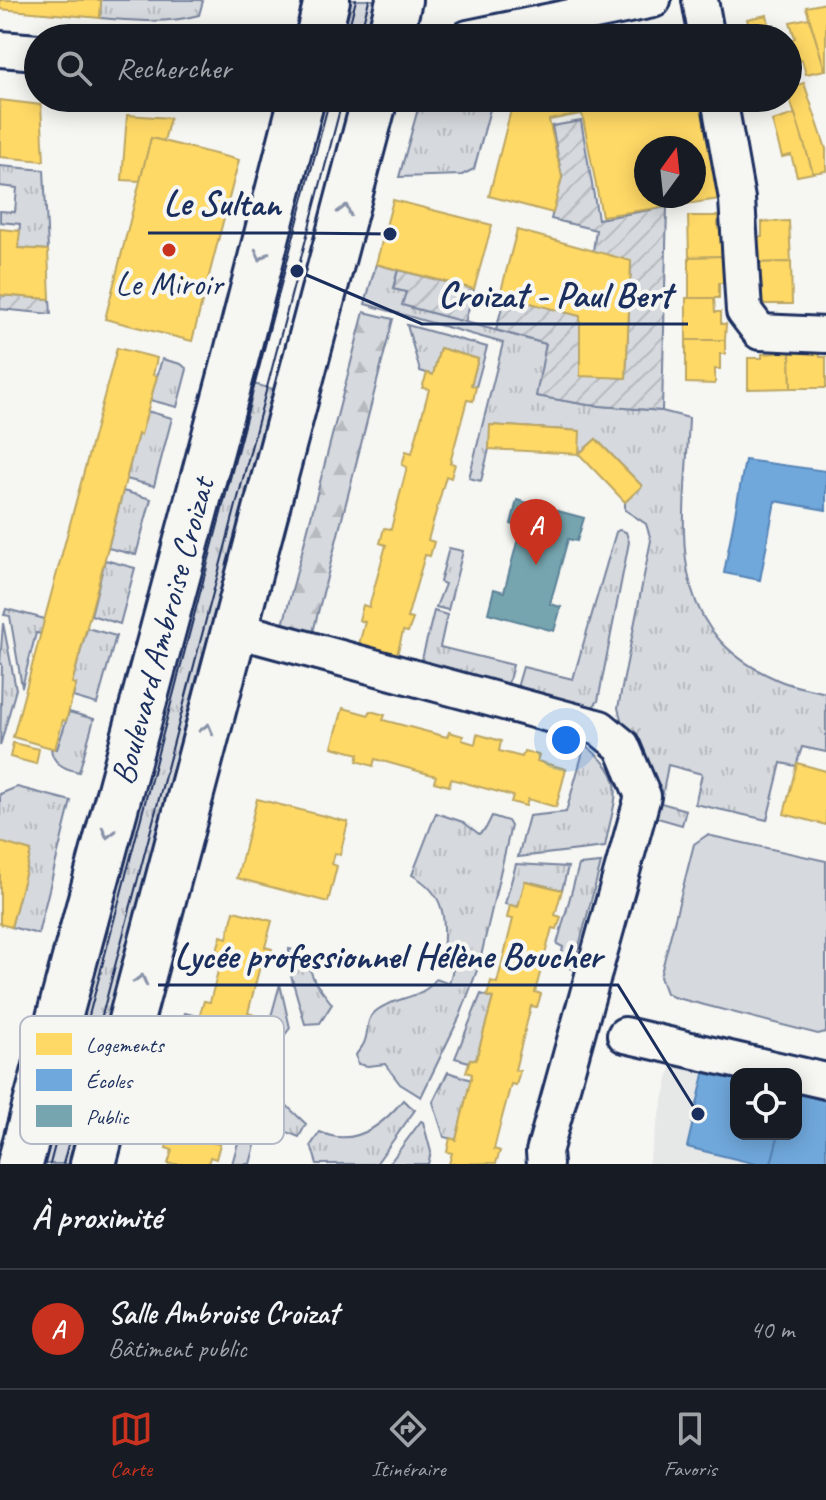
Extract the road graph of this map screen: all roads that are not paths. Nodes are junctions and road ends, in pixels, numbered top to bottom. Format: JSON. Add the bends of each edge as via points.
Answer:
{"nodes":[{"id":1,"x":327,"y":0,"type":"edge"},
{"id":2,"x":399,"y":0,"type":"edge"},
{"id":3,"x":653,"y":0,"type":"edge"},
{"id":4,"x":700,"y":0,"type":"edge"},
{"id":5,"x":321,"y":24,"type":"edge"},
{"id":6,"x":393,"y":24,"type":"edge"},
{"id":7,"x":536,"y":24,"type":"edge"},
{"id":8,"x":704,"y":24,"type":"edge"},
{"id":9,"x":0,"y":49,"type":"edge"},
{"id":10,"x":24,"y":51,"type":"edge"},
{"id":11,"x":298,"y":112,"type":"edge"},
{"id":12,"x":371,"y":112,"type":"edge"},
{"id":13,"x":721,"y":112,"type":"edge"},
{"id":14,"x":826,"y":335,"type":"edge"},
{"id":15,"x":233,"y":629,"type":"junction"},
{"id":16,"x":60,"y":1016,"type":"edge"},
{"id":17,"x":132,"y":1016,"type":"edge"},
{"id":18,"x":625,"y":1035,"type":"dead end"},
{"id":19,"x":826,"y":1081,"type":"edge"},
{"id":20,"x":25,"y":1144,"type":"edge"},
{"id":21,"x":98,"y":1144,"type":"edge"},
{"id":22,"x":20,"y":1164,"type":"edge"},
{"id":23,"x":93,"y":1164,"type":"edge"},
{"id":24,"x":545,"y":1164,"type":"edge"}],
"edges":[{"from":1,"to":5,"type":"main road"},
{"from":2,"to":6,"type":"main road"},
{"from":3,"to":7,"type":"street"},
{"from":4,"to":8,"type":"street"},
{"from":9,"to":10,"type":"street"},
{"from":11,"to":16,"type":"main road","name":"Boulevard Ambroise Croizat","one_way":true},
{"from":15,"to":12,"type":"main road","name":"Boulevard Ambroise Croizat","one_way":true},
{"from":13,"to":14,"type":"street","via":[[737,199],[744,311],[760,332]]},
{"from":17,"to":15,"type":"main road","name":"Boulevard Ambroise Croizat","one_way":true},
{"from":15,"to":24,"type":"street","via":[[600,728],[622,746],[643,796],[544,1152]]},
{"from":18,"to":19,"type":"street"},
{"from":20,"to":22,"type":"main road","name":"Boulevard Ambroise Croizat","one_way":true},
{"from":23,"to":21,"type":"main road","name":"Boulevard Ambroise Croizat","one_way":true}]}
